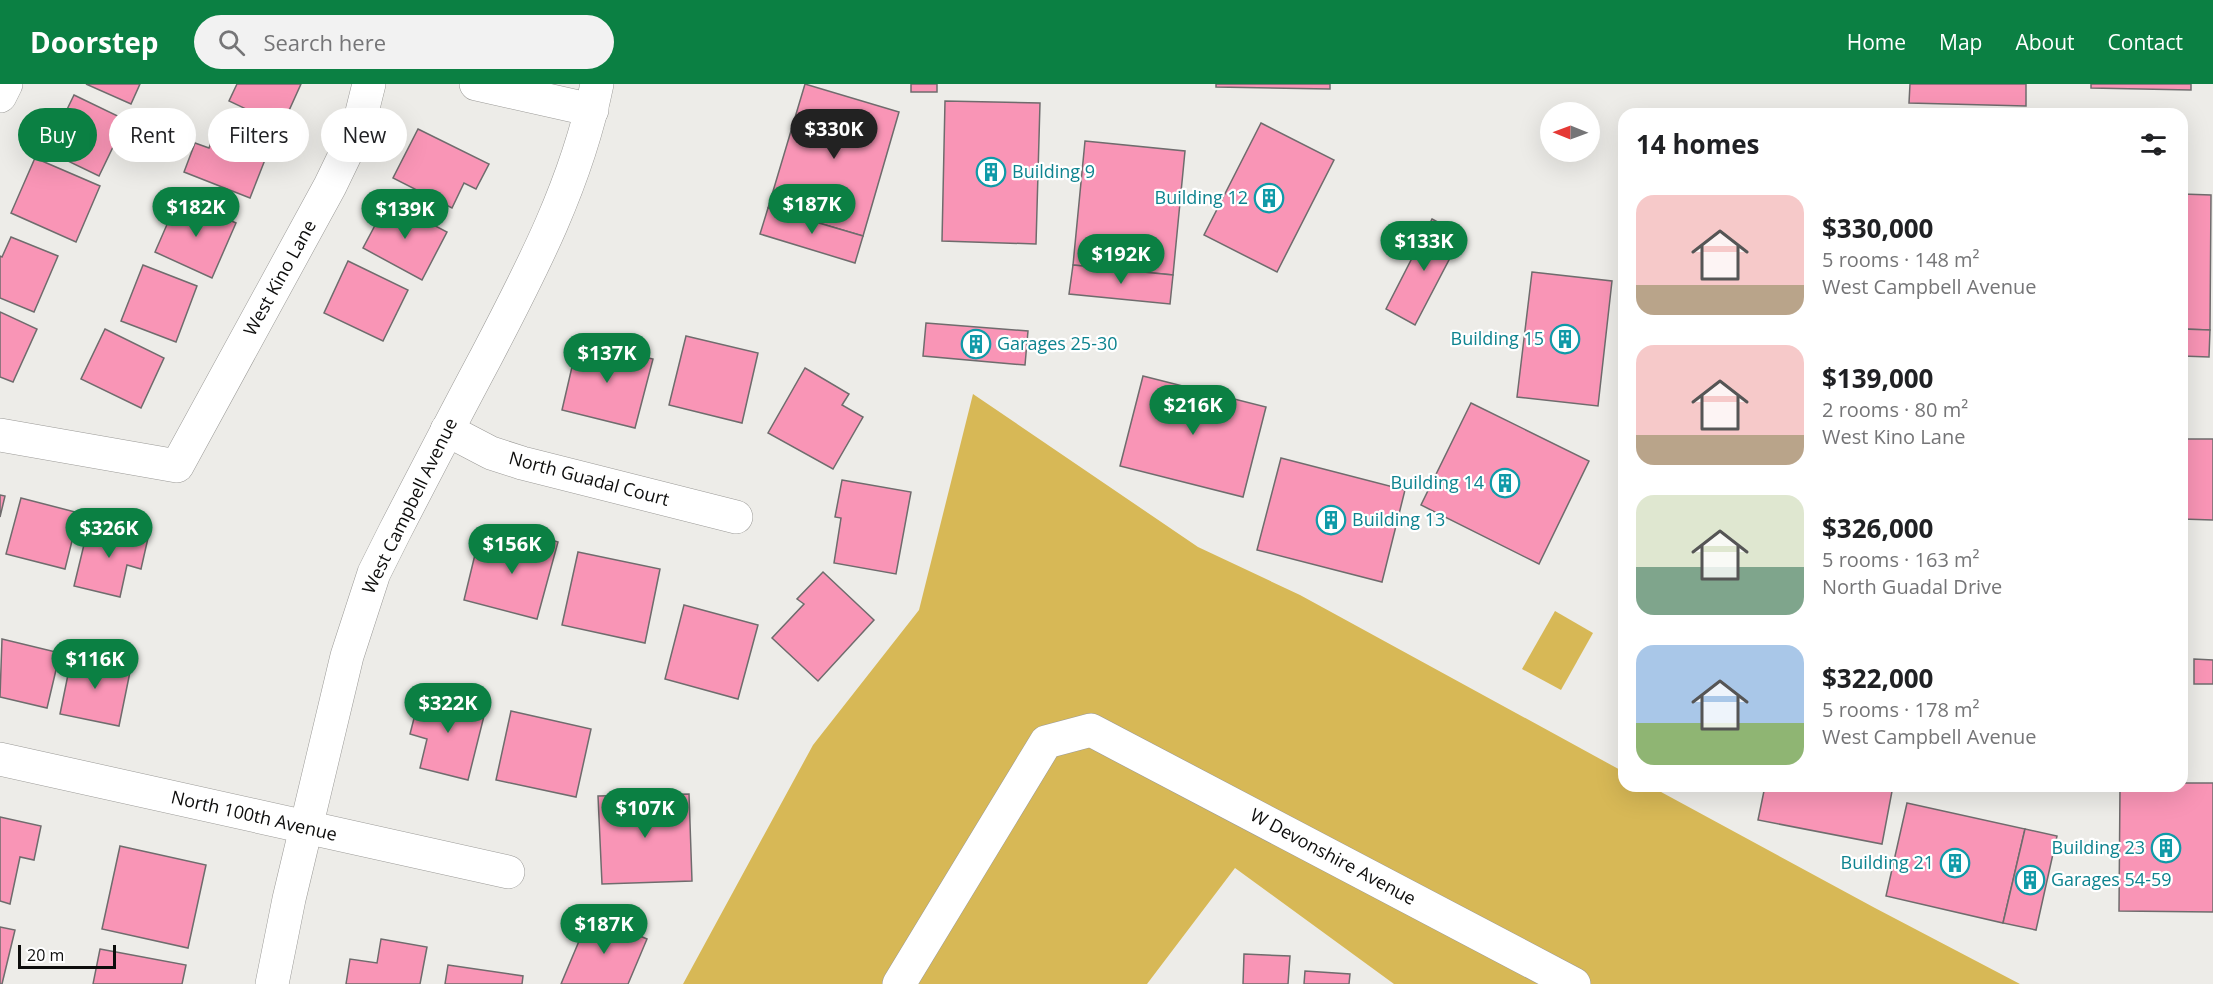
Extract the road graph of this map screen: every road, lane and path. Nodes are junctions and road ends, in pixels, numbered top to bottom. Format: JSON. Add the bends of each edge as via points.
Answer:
{"nodes":[{"id":1,"x":6,"y":84,"type":"edge"},
{"id":2,"x":369,"y":84,"type":"edge"},
{"id":3,"x":476,"y":84,"type":"edge"},
{"id":4,"x":0,"y":96,"type":"edge"},
{"id":5,"x":594,"y":97,"type":"edge"},
{"id":6,"x":447,"y":430,"type":"junction"},
{"id":7,"x":0,"y":435,"type":"edge"},
{"id":8,"x":736,"y":518,"type":"dead end"},
{"id":9,"x":0,"y":759,"type":"edge"},
{"id":10,"x":307,"y":828,"type":"junction"},
{"id":11,"x":508,"y":872,"type":"dead end"},
{"id":12,"x":272,"y":984,"type":"edge"},
{"id":13,"x":899,"y":984,"type":"edge"},
{"id":14,"x":1575,"y":984,"type":"edge"}],
"edges":[{"from":1,"to":4,"type":"street"},
{"from":2,"to":7,"type":"street","name":"West Kino Lane","via":[[358,128],[330,186],[177,466]]},
{"from":3,"to":5,"type":"street"},
{"from":5,"to":6,"type":"street","name":"West Campbell Avenue","via":[[564,195],[542,249]]},
{"from":6,"to":8,"type":"street","name":"North Guadal Court","via":[[490,453],[522,463]]},
{"from":6,"to":10,"type":"street","name":"West Campbell Avenue","via":[[374,573],[360,611]]},
{"from":9,"to":10,"type":"street","name":"North 100th Avenue"},
{"from":10,"to":11,"type":"street","name":"North 100th Avenue"},
{"from":10,"to":12,"type":"street","name":"West Campbell Avenue"},
{"from":13,"to":14,"type":"street","name":"W Devonshire Avenue","via":[[1046,742],[1091,730]]}]}
